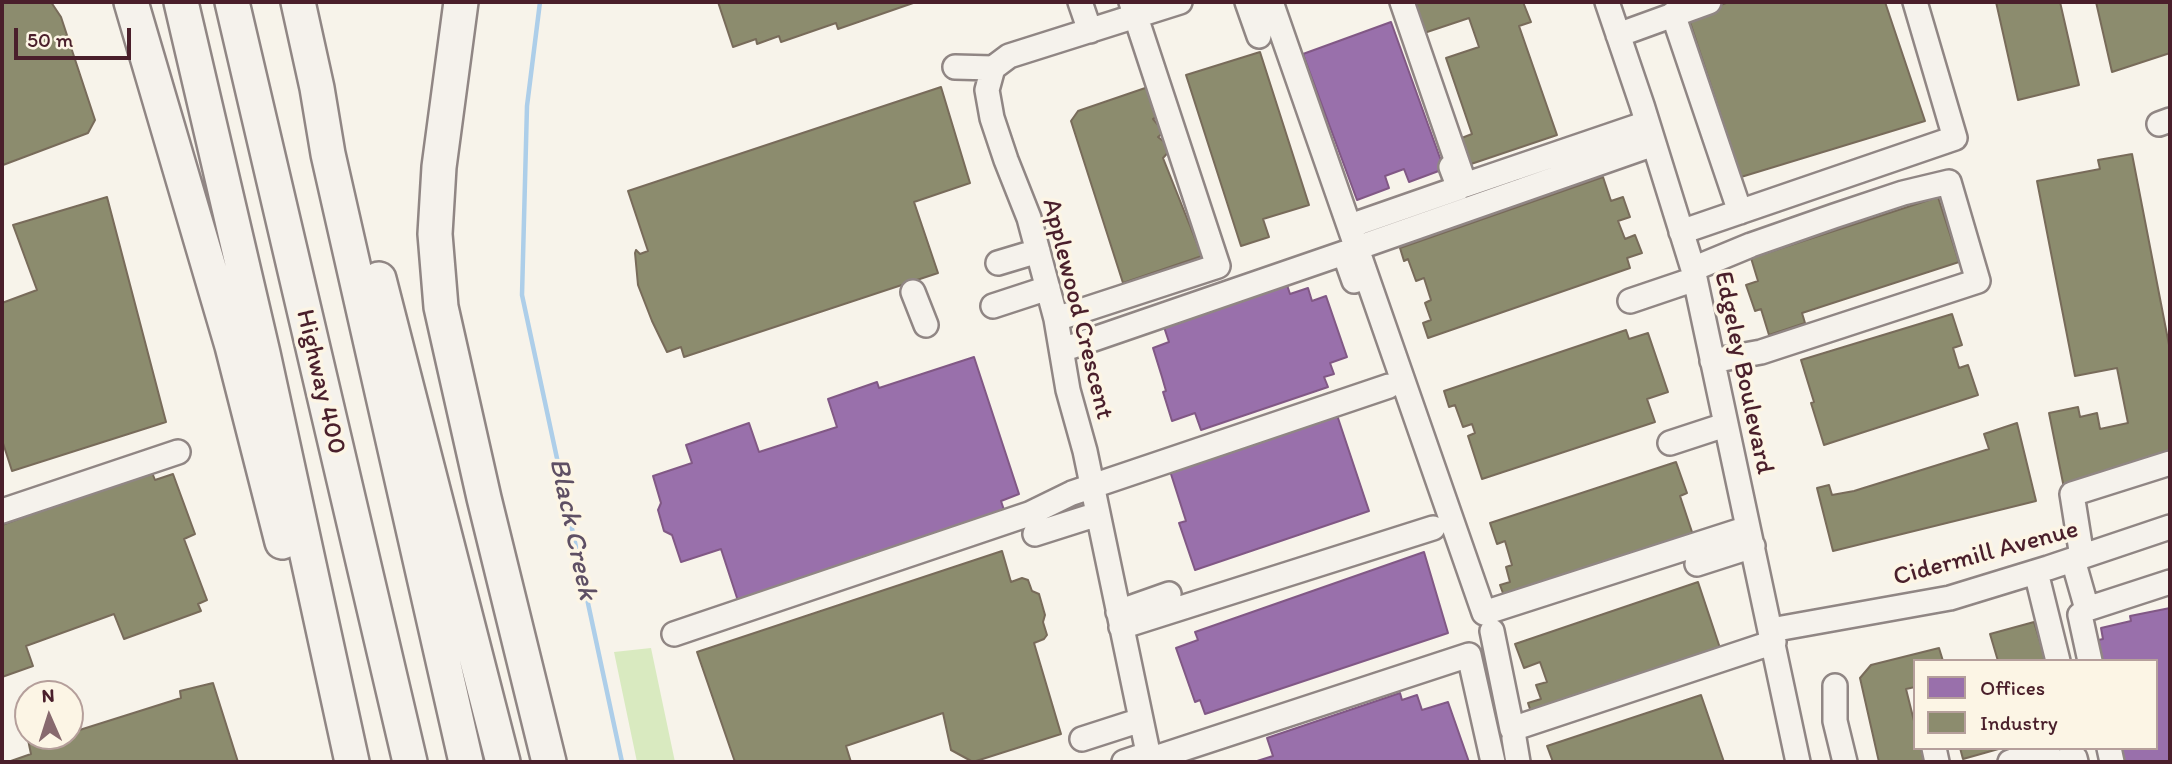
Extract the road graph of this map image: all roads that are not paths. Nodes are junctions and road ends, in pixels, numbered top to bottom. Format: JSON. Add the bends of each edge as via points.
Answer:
{"nodes":[{"id":1,"x":131,"y":2,"type":"edge"},
{"id":2,"x":181,"y":2,"type":"edge"},
{"id":3,"x":232,"y":2,"type":"edge"},
{"id":4,"x":298,"y":2,"type":"edge"},
{"id":5,"x":461,"y":2,"type":"edge"},
{"id":6,"x":1080,"y":2,"type":"edge"},
{"id":7,"x":1180,"y":2,"type":"edge"},
{"id":8,"x":1247,"y":2,"type":"edge"},
{"id":9,"x":1271,"y":2,"type":"edge"},
{"id":10,"x":1394,"y":2,"type":"edge"},
{"id":11,"x":1402,"y":2,"type":"edge"},
{"id":12,"x":1607,"y":2,"type":"edge"},
{"id":13,"x":1709,"y":2,"type":"edge"},
{"id":14,"x":1915,"y":2,"type":"edge"},
{"id":15,"x":1133,"y":9,"type":"edge"},
{"id":16,"x":1673,"y":14,"type":"junction"},
{"id":17,"x":1090,"y":31,"type":"junction"},
{"id":18,"x":1618,"y":35,"type":"junction"},
{"id":19,"x":1259,"y":36,"type":"dead end"},
{"id":20,"x":955,"y":67,"type":"dead end"},
{"id":21,"x":993,"y":68,"type":"junction"},
{"id":22,"x":317,"y":88,"type":"junction"},
{"id":23,"x":1651,"y":133,"type":"junction"},
{"id":24,"x":1740,"y":212,"type":"junction"},
{"id":25,"x":1350,"y":226,"type":"junction"},
{"id":26,"x":1681,"y":232,"type":"junction"},
{"id":27,"x":1357,"y":248,"type":"junction"},
{"id":28,"x":1038,"y":251,"type":"junction"},
{"id":29,"x":998,"y":264,"type":"dead end"},
{"id":30,"x":1694,"y":274,"type":"junction"},
{"id":31,"x":1048,"y":288,"type":"junction"},
{"id":32,"x":913,"y":292,"type":"dead end"},
{"id":33,"x":1630,"y":301,"type":"dead end"},
{"id":34,"x":993,"y":306,"type":"dead end"},
{"id":35,"x":1056,"y":318,"type":"junction"},
{"id":36,"x":926,"y":325,"type":"dead end"},
{"id":37,"x":1062,"y":350,"type":"junction"},
{"id":38,"x":1712,"y":361,"type":"junction"},
{"id":39,"x":1725,"y":425,"type":"junction"},
{"id":40,"x":1670,"y":443,"type":"dead end"},
{"id":41,"x":178,"y":452,"type":"dead end"},
{"id":42,"x":1135,"y":458,"type":"dead end"},
{"id":43,"x":2170,"y":463,"type":"edge"},
{"id":44,"x":1091,"y":480,"type":"junction"},
{"id":45,"x":1053,"y":501,"type":"junction"},
{"id":46,"x":2,"y":511,"type":"edge"},
{"id":47,"x":1098,"y":514,"type":"junction"},
{"id":48,"x":1060,"y":526,"type":"junction"},
{"id":49,"x":2170,"y":527,"type":"edge"},
{"id":50,"x":1433,"y":528,"type":"dead end"},
{"id":51,"x":1035,"y":534,"type":"dead end"},
{"id":52,"x":1751,"y":537,"type":"junction"},
{"id":53,"x":2077,"y":559,"type":"junction"},
{"id":54,"x":1697,"y":564,"type":"dead end"},
{"id":55,"x":2036,"y":572,"type":"junction"},
{"id":56,"x":2170,"y":582,"type":"edge"},
{"id":57,"x":1169,"y":594,"type":"dead end"},
{"id":58,"x":2087,"y":609,"type":"junction"},
{"id":59,"x":1119,"y":619,"type":"junction"},
{"id":60,"x":1492,"y":631,"type":"dead end"},
{"id":61,"x":674,"y":634,"type":"dead end"},
{"id":62,"x":1774,"y":640,"type":"junction"},
{"id":63,"x":2058,"y":659,"type":"edge"},
{"id":64,"x":2090,"y":659,"type":"edge"},
{"id":65,"x":1712,"y":671,"type":"dead end"},
{"id":66,"x":1835,"y":686,"type":"dead end"},
{"id":67,"x":334,"y":689,"type":"junction"},
{"id":68,"x":1141,"y":720,"type":"junction"},
{"id":69,"x":1189,"y":734,"type":"dead end"},
{"id":70,"x":1514,"y":738,"type":"dead end"},
{"id":71,"x":1082,"y":739,"type":"dead end"},
{"id":72,"x":2043,"y":750,"type":"edge"},
{"id":73,"x":1149,"y":756,"type":"edge"},
{"id":74,"x":352,"y":762,"type":"edge"},
{"id":75,"x":410,"y":762,"type":"edge"},
{"id":76,"x":466,"y":762,"type":"edge"},
{"id":77,"x":503,"y":762,"type":"edge"},
{"id":78,"x":549,"y":762,"type":"edge"},
{"id":79,"x":1124,"y":762,"type":"edge"},
{"id":80,"x":1493,"y":762,"type":"edge"},
{"id":81,"x":1518,"y":762,"type":"edge"},
{"id":82,"x":1798,"y":762,"type":"edge"},
{"id":83,"x":1845,"y":762,"type":"edge"},
{"id":84,"x":2010,"y":762,"type":"edge"},
{"id":85,"x":2060,"y":762,"type":"edge"},
{"id":86,"x":2076,"y":762,"type":"edge"}],
"edges":[{"from":1,"to":67,"type":"highway","via":[[232,346],[292,580]]},
{"from":2,"to":67,"type":"highway","via":[[263,353]]},
{"from":3,"to":75,"type":"highway","name":"Highway 400"},
{"from":4,"to":22,"type":"highway"},
{"from":5,"to":78,"type":"highway","via":[[439,167],[435,234],[441,307]]},
{"from":6,"to":17,"type":"street"},
{"from":7,"to":15,"type":"street"},
{"from":8,"to":19,"type":"street"},
{"from":9,"to":25,"type":"street"},
{"from":10,"to":25,"type":"street","via":[[1459,188]]},
{"from":11,"to":23,"type":"street","via":[[1465,185]]},
{"from":12,"to":18,"type":"street","name":"Edgeley Boulevard"},
{"from":13,"to":16,"type":"street"},
{"from":14,"to":24,"type":"street","via":[[1955,138]]},
{"from":15,"to":17,"type":"street"},
{"from":15,"to":35,"type":"street","via":[[1218,266]]},
{"from":16,"to":18,"type":"street"},
{"from":16,"to":24,"type":"street"},
{"from":17,"to":21,"type":"street","via":[[1009,56]]},
{"from":18,"to":23,"type":"street","name":"Edgeley Boulevard"},
{"from":20,"to":21,"type":"street"},
{"from":21,"to":28,"type":"street","name":"Applewood Crescent","via":[[987,90],[992,118]]},
{"from":22,"to":76,"type":"highway"},
{"from":22,"to":77,"type":"highway","via":[[340,129]]},
{"from":23,"to":26,"type":"street","name":"Edgeley Boulevard"},
{"from":23,"to":27,"type":"street"},
{"from":24,"to":26,"type":"street"},
{"from":25,"to":27,"type":"street"},
{"from":26,"to":30,"type":"street","name":"Edgeley Boulevard"},
{"from":27,"to":52,"type":"street","via":[[1484,613]]},
{"from":28,"to":29,"type":"street"},
{"from":28,"to":31,"type":"street","name":"Applewood Crescent"},
{"from":30,"to":33,"type":"street"},
{"from":30,"to":38,"type":"street","name":"Edgeley Boulevard"},
{"from":30,"to":38,"type":"street","via":[[1751,245],[1949,182],[1978,281],[1760,352]]},
{"from":31,"to":34,"type":"street"},
{"from":31,"to":35,"type":"street","name":"Applewood Crescent"},
{"from":32,"to":36,"type":"street"},
{"from":35,"to":37,"type":"street","name":"Applewood Crescent"},
{"from":37,"to":44,"type":"street","name":"Applewood Crescent"},
{"from":37,"to":44,"type":"street","via":[[1344,254],[1387,379]]},
{"from":38,"to":39,"type":"street","name":"Edgeley Boulevard"},
{"from":39,"to":40,"type":"street"},
{"from":39,"to":52,"type":"street","name":"Edgeley Boulevard"},
{"from":41,"to":46,"type":"street"},
{"from":42,"to":44,"type":"street"},
{"from":43,"to":53,"type":"street","via":[[2072,494]]},
{"from":44,"to":45,"type":"street"},
{"from":44,"to":47,"type":"street","name":"Applewood Crescent"},
{"from":45,"to":48,"type":"street"},
{"from":45,"to":61,"type":"street","via":[[1029,514]]},
{"from":47,"to":48,"type":"street"},
{"from":47,"to":59,"type":"street","name":"Applewood Crescent"},
{"from":48,"to":51,"type":"street"},
{"from":49,"to":53,"type":"street","name":"Cidermill Avenue"},
{"from":50,"to":59,"type":"street"},
{"from":52,"to":54,"type":"street"},
{"from":52,"to":62,"type":"street","name":"Edgeley Boulevard"},
{"from":53,"to":55,"type":"street","name":"Cidermill Avenue"},
{"from":53,"to":58,"type":"street"},
{"from":55,"to":62,"type":"street","name":"Cidermill Avenue","via":[[1950,598]]},
{"from":55,"to":63,"type":"street"},
{"from":56,"to":58,"type":"street"},
{"from":57,"to":59,"type":"street"},
{"from":58,"to":64,"type":"street","via":[[2080,615]]},
{"from":59,"to":68,"type":"street","name":"Applewood Crescent"},
{"from":60,"to":62,"type":"street","via":[[1513,729]]},
{"from":62,"to":65,"type":"street"},
{"from":62,"to":82,"type":"street","name":"Edgeley Boulevard"},
{"from":66,"to":83,"type":"street","via":[[1835,721]]},
{"from":67,"to":74,"type":"highway"},
{"from":68,"to":71,"type":"street"},
{"from":68,"to":73,"type":"street","name":"Applewood Crescent"},
{"from":69,"to":73,"type":"street"},
{"from":70,"to":81,"type":"street"},
{"from":72,"to":84,"type":"street"},
{"from":73,"to":79,"type":"street"},
{"from":73,"to":80,"type":"street","via":[[1469,655]]},
{"from":85,"to":86,"type":"street","via":[[2075,758]]}]}
